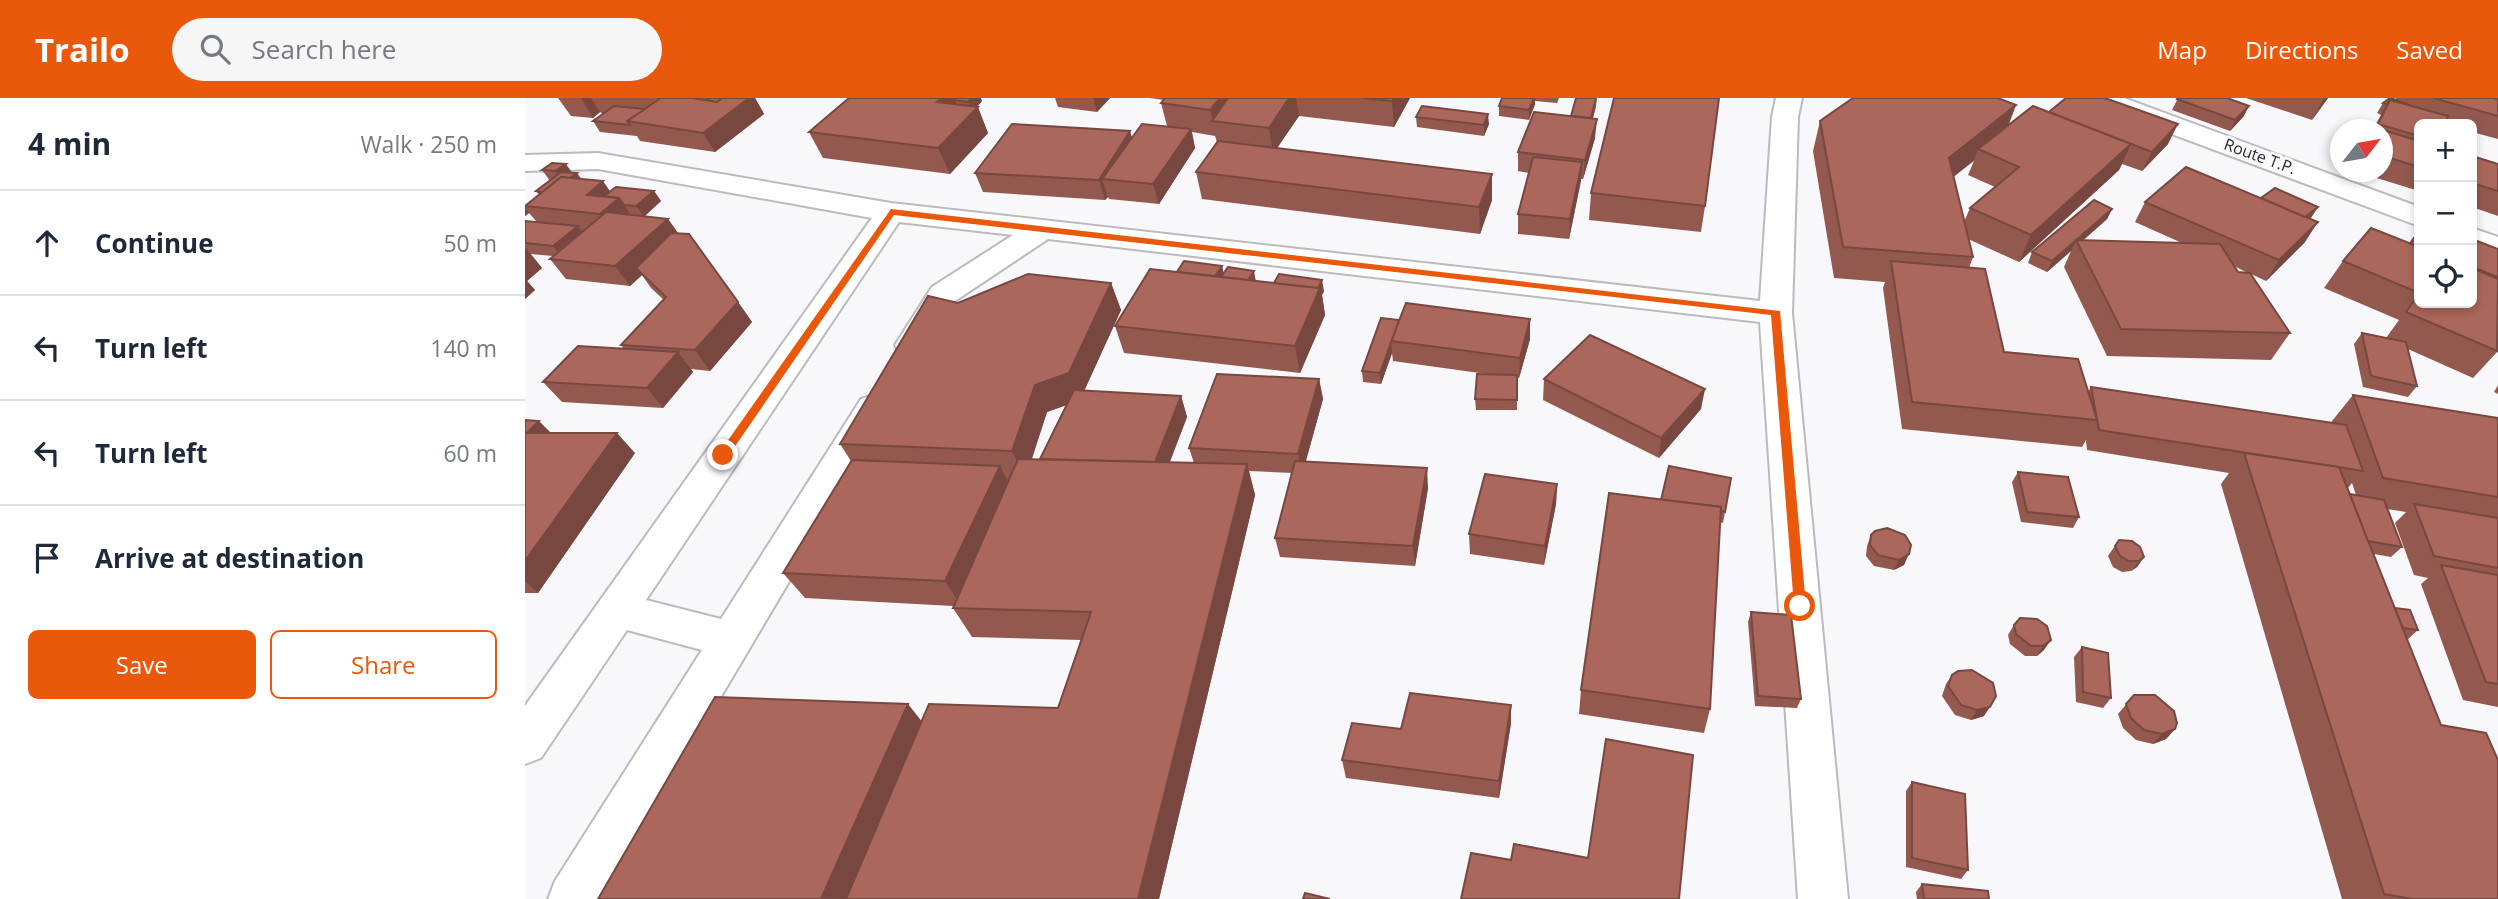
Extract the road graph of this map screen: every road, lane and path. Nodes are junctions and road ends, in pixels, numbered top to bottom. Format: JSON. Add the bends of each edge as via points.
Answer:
{"nodes":[{"id":1,"x":1789,"y":98,"type":"edge"},
{"id":2,"x":2100,"y":98,"type":"edge"},
{"id":3,"x":525,"y":163,"type":"edge"},
{"id":4,"x":891,"y":212,"type":"junction"},
{"id":5,"x":2414,"y":215,"type":"edge"},
{"id":6,"x":1043,"y":229,"type":"junction"},
{"id":7,"x":2477,"y":239,"type":"edge"},
{"id":8,"x":2498,"y":248,"type":"edge"},
{"id":9,"x":1776,"y":313,"type":"junction"},
{"id":10,"x":616,"y":610,"type":"junction"},
{"id":11,"x":732,"y":640,"type":"junction"},
{"id":12,"x":525,"y":743,"type":"edge"},
{"id":13,"x":573,"y":899,"type":"edge"},
{"id":14,"x":1823,"y":899,"type":"edge"}],
"edges":[{"from":1,"to":9,"type":"street","via":[[1784,117]]},
{"from":2,"to":5,"type":"street","name":"Route T.P."},
{"from":3,"to":4,"type":"street","via":[[598,161]]},
{"from":4,"to":6,"type":"street"},
{"from":4,"to":10,"type":"street"},
{"from":6,"to":9,"type":"street"},
{"from":6,"to":11,"type":"street","via":[[943,294]]},
{"from":7,"to":8,"type":"street"},
{"from":9,"to":14,"type":"street"},
{"from":10,"to":11,"type":"street"},
{"from":10,"to":12,"type":"street"},
{"from":11,"to":13,"type":"street"}]}
